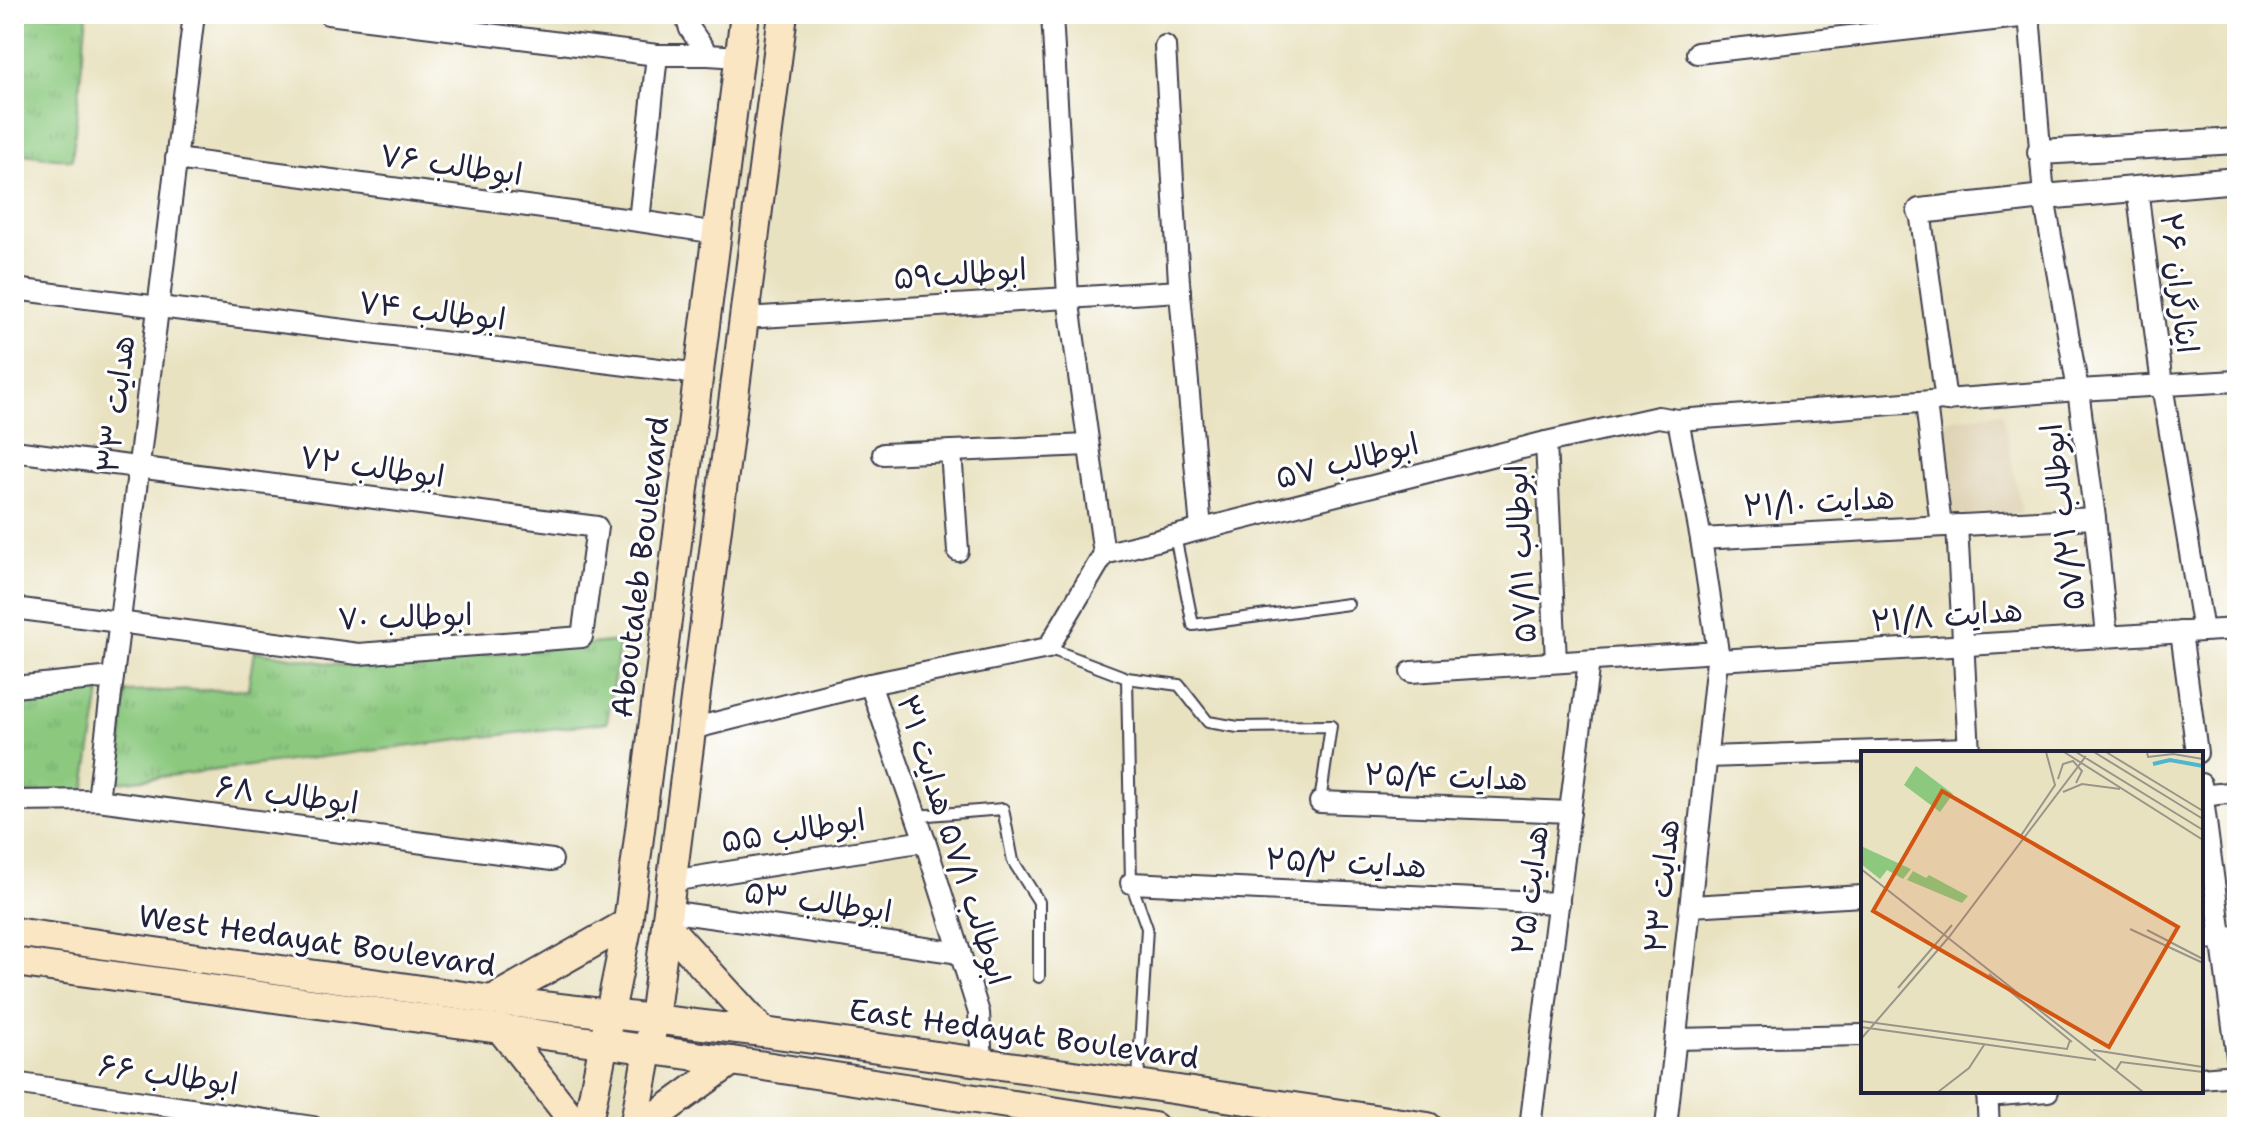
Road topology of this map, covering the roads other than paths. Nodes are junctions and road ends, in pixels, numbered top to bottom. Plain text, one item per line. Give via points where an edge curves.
1 (194, 14) edge
2 (328, 14) edge
3 (685, 14) edge
4 (745, 14) edge
5 (783, 14) edge
6 (1052, 14) edge
7 (2029, 15) edge
8 (1884, 23) edge
9 (1165, 46) dead end
10 (1697, 53) dead end
11 (657, 55) junction
12 (708, 55) junction
13 (739, 57) junction
14 (2237, 141) edge
15 (2040, 152) junction
16 (176, 159) junction
17 (2237, 180) edge
18 (2137, 189) junction
19 (2044, 197) junction
20 (1920, 211) joint
21 (639, 221) junction
22 (717, 233) junction
23 (14, 289) edge
24 (1180, 291) junction
25 (1068, 297) junction
26 (158, 308) junction
27 (744, 318) junction
28 (699, 374) junction
29 (2237, 381) edge
30 (2162, 385) junction
31 (2078, 390) junction
32 (1936, 402) junction
33 (1678, 420) junction
34 (1546, 442) junction
35 (1088, 445) junction
36 (14, 451) edge
37 (951, 451) junction
38 (883, 454) dead end
39 (139, 466) junction
40 (2095, 518) junction
41 (1949, 525) junction
42 (597, 527) joint
43 (1201, 529) junction
44 (1175, 536) junction
45 (1701, 539) junction
46 (958, 551) dead end
47 (1104, 554) junction
48 (673, 572) junction
49 (1348, 604) dead end
50 (14, 608) edge
51 (120, 621) junction
52 (704, 625) junction
53 (2237, 629) edge
54 (2203, 631) junction
55 (2181, 632) junction
56 (2107, 636) junction
57 (1963, 645) junction
58 (1048, 648) junction
59 (1718, 656) junction
60 (1589, 661) junction
61 (1556, 662) junction
62 (1411, 672) dead end
63 (113, 677) junction
64 (1127, 678) junction
65 (870, 684) junction
66 (14, 687) edge
67 (691, 729) junction
68 (1969, 751) edge
69 (2197, 751) edge
70 (1861, 753) edge
71 (1707, 757) junction
72 (2203, 792) edge
73 (2237, 792) edge
74 (98, 800) junction
75 (14, 801) edge
76 (1320, 802) joint
77 (2203, 807) edge
78 (1570, 812) junction
79 (916, 816) junction
80 (925, 841) junction
81 (552, 860) dead end
82 (671, 881) junction
83 (1131, 883) junction
84 (1861, 896) edge
85 (1559, 903) junction
86 (1691, 906) junction
87 (666, 918) junction
88 (628, 923) junction
89 (14, 932) edge
90 (2220, 938) edge
91 (960, 953) junction
92 (14, 962) edge
93 (1039, 977) dead end
94 (492, 1000) junction
95 (610, 1014) junction
96 (654, 1019) junction
97 (500, 1028) junction
98 (763, 1032) junction
99 (1861, 1035) edge
100 (1676, 1039) junction
101 (604, 1043) junction
102 (648, 1049) junction
103 (2237, 1057) edge
104 (732, 1061) junction
105 (982, 1062) junction
106 (2237, 1075) edge
107 (2203, 1078) edge
108 (14, 1083) edge
109 (1144, 1084) junction
110 (2007, 1093) edge
111 (1987, 1094) edge
112 (1148, 1126) edge
113 (313, 1127) edge
114 (578, 1127) edge
115 (587, 1127) edge
116 (634, 1127) edge
117 (641, 1127) edge
118 (1428, 1127) edge
119 (1530, 1127) edge
120 (1666, 1127) edge
121 (1989, 1127) edge

1 - 16 street, هدایت ۳۳
2 - 11 street
3 - 12 street
4 - 13 main road, Aboutaleb Boulevard
5 - 27 main road
6 - 25 street
7 - 8 street
7 - 15 street, ابوطالب ۵۷/۲۱
8 - 10 street
9 - 24 street
11 - 12 street
11 - 21 street
12 - 13 street
13 - 22 main road, Aboutaleb Boulevard
14 - 15 street
15 - 19 street, ابوطالب ۵۷/۲۱
16 - 21 street, ابوطالب ۷۶
16 - 26 street, هدایت ۳۳
17 - 18 street
18 - 19 street
18 - 30 street, ایثارگران ۲۶
19 - 20 street
19 - 31 street, ابوطالب ۵۷/۲۱
20 - 32 street
21 - 22 street, ابوطالب ۷۶
22 - 28 main road, Aboutaleb Boulevard
23 - 26 street, ابوطالب ۷۴
24 - 25 street, ابوطالب۵۹
24 - 43 street
25 - 27 street, ابوطالب۵۹
25 - 35 street
26 - 28 street, ابوطالب ۷۴
26 - 39 street, هدایت ۳۳
27 - 52 main road
28 - 48 main road, Aboutaleb Boulevard
29 - 30 street, ابوطالب ۵۷
30 - 31 street, ابوطالب ۵۷
30 - 54 street, ایثارگران ۲۶
31 - 32 street, ابوطالب ۵۷
31 - 40 street, ابوطالب ۵۷/۲۱
32 - 33 street, ابوطالب ۵۷
32 - 41 street
33 - 34 street, ابوطالب ۵۷ via 1658,417
33 - 45 street, هدایت ۲۳
34 - 43 street, ابوطالب ۵۷
34 - 61 street, ابوطالب ۵۷/۱۱
35 - 37 street
35 - 47 street
36 - 39 street, ابوطالب ۷۲
37 - 38 street
37 - 46 street
39 - 42 street, ابوطالب ۷۲
39 - 51 street, هدایت ۳۳
40 - 41 street, هدایت ۲۱/۱۰
40 - 56 street, ابوطالب ۵۷/۲۱
41 - 45 street, هدایت ۲۱/۱۰
41 - 57 street
42 - 51 street, ابوطالب ۷۰ via 582,637 358,654
43 - 44 street, ابوطالب ۵۷
44 - 47 street, ابوطالب ۵۷
44 - 49 lane via 1193,625
45 - 59 street, هدایت ۲۳
47 - 58 street
48 - 52 main road via 680,584 674,626 678,637 686,642
48 - 88 main road, Aboutaleb Boulevard
50 - 51 street
51 - 63 street, هدایت ۳۳
52 - 67 main road
53 - 54 street, هدایت ۲۱/۸
54 - 55 street, هدایت ۲۱/۸
55 - 56 street, هدایت ۲۱/۸
55 - 69 street
56 - 57 street, هدایت ۲۱/۸
57 - 59 street, هدایت ۲۱/۸
57 - 68 street
58 - 64 lane
58 - 65 street
59 - 60 street, هدایت ۲۱/۸
59 - 71 street, هدایت ۲۳
60 - 61 street, هدایت ۲۱/۸
60 - 78 street, هدایت ۲۵
61 - 62 street, هدایت ۲۱/۸
63 - 66 street
63 - 74 street, هدایت ۳۳
64 - 76 lane via 1179,685 1208,722 1238,727 1331,726
64 - 83 lane
65 - 67 street
65 - 79 street, ابوطالب ۵۷/۱ هدایت ۳۱
67 - 82 main road
70 - 71 street
71 - 86 street, هدایت ۲۳
72 - 73 street
74 - 75 street, ابوطالب ۶۸
74 - 81 street, ابوطالب ۶۸
76 - 78 street, هدایت ۲۵/۴
77 - 90 street
78 - 85 street, هدایت ۲۵
79 - 80 street, ابوطالب ۵۷/۱ هدایت ۳۱
79 - 93 lane via 1003,809 1013,861 1039,902
80 - 82 street, ابوطالب ۵۵
80 - 91 street, ابوطالب ۵۷/۱ هدایت ۳۱
82 - 87 main road
83 - 85 street, هدایت ۲۵/۲
83 - 109 lane via 1147,928
84 - 86 street
85 - 119 street, هدایت ۲۵
86 - 100 street, هدایت ۲۳
87 - 91 street, ابوطالب ۵۳
87 - 96 main road
87 - 98 main road
88 - 94 main road
88 - 95 main road, Aboutaleb Boulevard
89 - 94 main road, West Hedayat Boulevard
90 - 103 street
91 - 105 street, ابوطالب ۵۷/۱ هدایت ۳۱ via 979,1013
92 - 97 main road, West Hedayat Boulevard
94 - 95 main road, West Hedayat Boulevard
95 - 96 main road, East Hedayat Boulevard
95 - 101 main road, Aboutaleb Boulevard
96 - 98 main road, East Hedayat Boulevard
96 - 102 main road
97 - 101 main road, West Hedayat Boulevard
97 - 114 main road
98 - 105 main road, East Hedayat Boulevard
99 - 100 street
100 - 120 street, هدایت ۲۳
101 - 102 main road
101 - 115 main road, Aboutaleb Boulevard
102 - 104 main road
102 - 116 main road
104 - 112 main road
104 - 117 main road
105 - 109 main road, East Hedayat Boulevard
106 - 107 street
108 - 113 street, ابوطالب ۶۶
109 - 112 main road
109 - 118 main road, East Hedayat Boulevard
110 - 111 street
111 - 121 street

